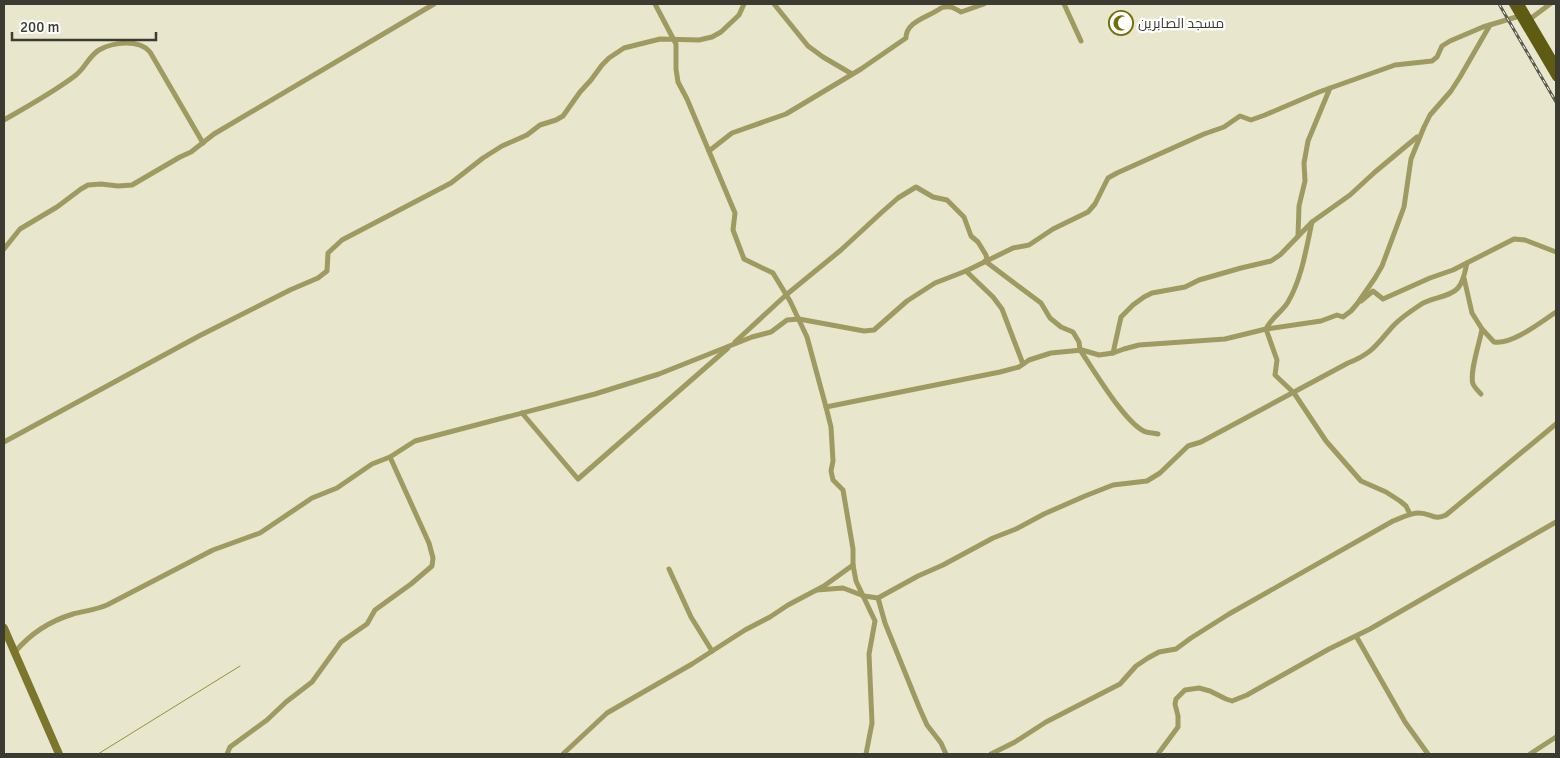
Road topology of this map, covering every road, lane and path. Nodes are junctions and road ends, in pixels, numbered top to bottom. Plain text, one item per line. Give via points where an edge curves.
1 (434, 4) edge
2 (655, 4) edge
3 (744, 4) edge
4 (774, 4) edge
5 (984, 4) edge
6 (1064, 4) edge
7 (1513, 4) edge
8 (1520, 4) edge
9 (1550, 4) edge
10 (1526, 16) junction
11 (1490, 25) junction
12 (673, 39) junction
13 (1081, 42) dead end
14 (1556, 65) edge
15 (852, 74) junction
16 (1556, 77) edge
17 (1330, 88) junction
18 (4, 120) edge
19 (1420, 136) junction
20 (203, 142) junction
21 (709, 151) junction
22 (1312, 222) junction
23 (1298, 236) junction
24 (4, 248) edge
25 (1556, 252) edge
26 (986, 261) junction
27 (1468, 263) junction
28 (966, 271) junction
29 (1464, 278) junction
30 (786, 295) junction
31 (1357, 304) junction
32 (1556, 312) edge
33 (799, 318) junction
34 (1266, 329) junction
35 (1482, 330) junction
36 (731, 345) junction
37 (1080, 350) junction
38 (1113, 353) junction
39 (1022, 364) junction
40 (1294, 393) junction
41 (1481, 394) dead end
42 (826, 407) junction
43 (522, 413) junction
44 (1556, 424) edge
45 (1158, 434) dead end
46 (4, 442) edge
47 (390, 457) junction
48 (1410, 514) junction
49 (1556, 522) edge
50 (853, 565) junction
51 (669, 569) dead end
52 (817, 590) junction
53 (864, 596) junction
54 (878, 598) junction
55 (4, 628) edge
56 (1356, 636) junction
57 (712, 651) junction
58 (15, 652) junction
59 (1556, 737) edge
60 (59, 754) edge
61 (227, 754) edge
62 (563, 754) edge
63 (866, 754) edge
64 (946, 754) edge
65 (991, 754) edge
66 (1158, 754) edge
67 (1428, 754) edge
68 (1530, 754) edge

1 - 20 street
2 - 12 street
3 - 12 street via 739,15 712,37
4 - 15 street via 808,46
5 - 15 street via 961,12 952,7 941,8 910,26 906,38
6 - 13 street
7 - 10 main road
8 - 10 main road
9 - 10 street
10 - 11 street
10 - 14 main road
10 - 16 main road
11 - 17 street via 1450,41 1442,46 1432,61 1401,64
11 - 19 street via 1460,77 1430,115
12 - 21 street via 677,50 678,82
12 - 46 street via 643,42 624,48 609,58 563,116 502,146 442,188 342,240 328,253 327,271 318,278 199,336
15 - 21 street via 779,118 732,133
17 - 23 street via 1308,142
17 - 26 street via 1251,120 1240,116 1224,127 1117,173 1108,178 1088,212 1029,245 1013,248
18 - 20 street via 77,74 101,49 132,43 150,52
19 - 22 street via 1350,196
19 - 31 street via 1411,159 1407,197 1401,217 1382,266
20 - 24 street via 132,185 101,184 81,188 20,229
21 - 30 street via 735,213 733,230 744,259 773,273
22 - 23 street
22 - 34 street via 1296,285 1287,303
23 - 38 street via 1271,261 1144,297 1121,317
25 - 27 street via 1514,239
26 - 28 street
26 - 30 street via 986,255 971,236 964,218 947,200 933,197 916,187
26 - 37 street via 1041,303 1050,318 1073,332
27 - 29 street
27 - 31 street via 1382,299 1373,291
28 - 33 street via 923,289 870,331
28 - 39 street via 1002,308
29 - 35 street via 1472,313
29 - 40 street via 1456,290 1424,302 1399,320 1370,352
30 - 33 street
30 - 36 street
31 - 34 street via 1343,317 1337,315 1321,321
32 - 35 street via 1504,342 1494,342
33 - 36 street via 787,320 771,332
33 - 42 street
34 - 38 street via 1225,338 1140,345
34 - 40 street via 1277,360 1275,376
35 - 41 street via 1473,380
36 - 43 street via 658,374
36 - 43 street via 578,478
37 - 38 street via 1099,355
37 - 39 street via 1051,353
37 - 45 street via 1132,423 1145,432
39 - 42 street via 1014,369
40 - 48 street via 1326,441 1361,481 1400,501
40 - 54 street via 1188,446 1147,481 1113,485 1085,496 992,538
42 - 50 street via 831,427 831,470 833,480 842,490
43 - 47 street via 414,442
44 - 48 street via 1452,511 1438,518 1421,513
47 - 58 street via 372,464 337,488 312,498 260,533 213,550 107,605 57,620 31,635
47 - 61 street via 429,543 432,566 375,610 367,624 340,642 312,682 230,747
48 - 65 street via 1279,585 1176,649 1148,658 1120,684
49 - 56 street
50 - 52 street
50 - 53 street via 856,581
51 - 57 street via 691,617
52 - 53 street via 843,588
52 - 57 street
53 - 54 street
53 - 63 street via 875,621 869,654 872,722
54 - 64 street via 919,708
55 - 58 street
56 - 66 street via 1238,699 1226,700 1199,688 1185,690 1175,704 1178,727
56 - 67 street
57 - 62 street via 607,713
58 - 60 street
59 - 68 street

